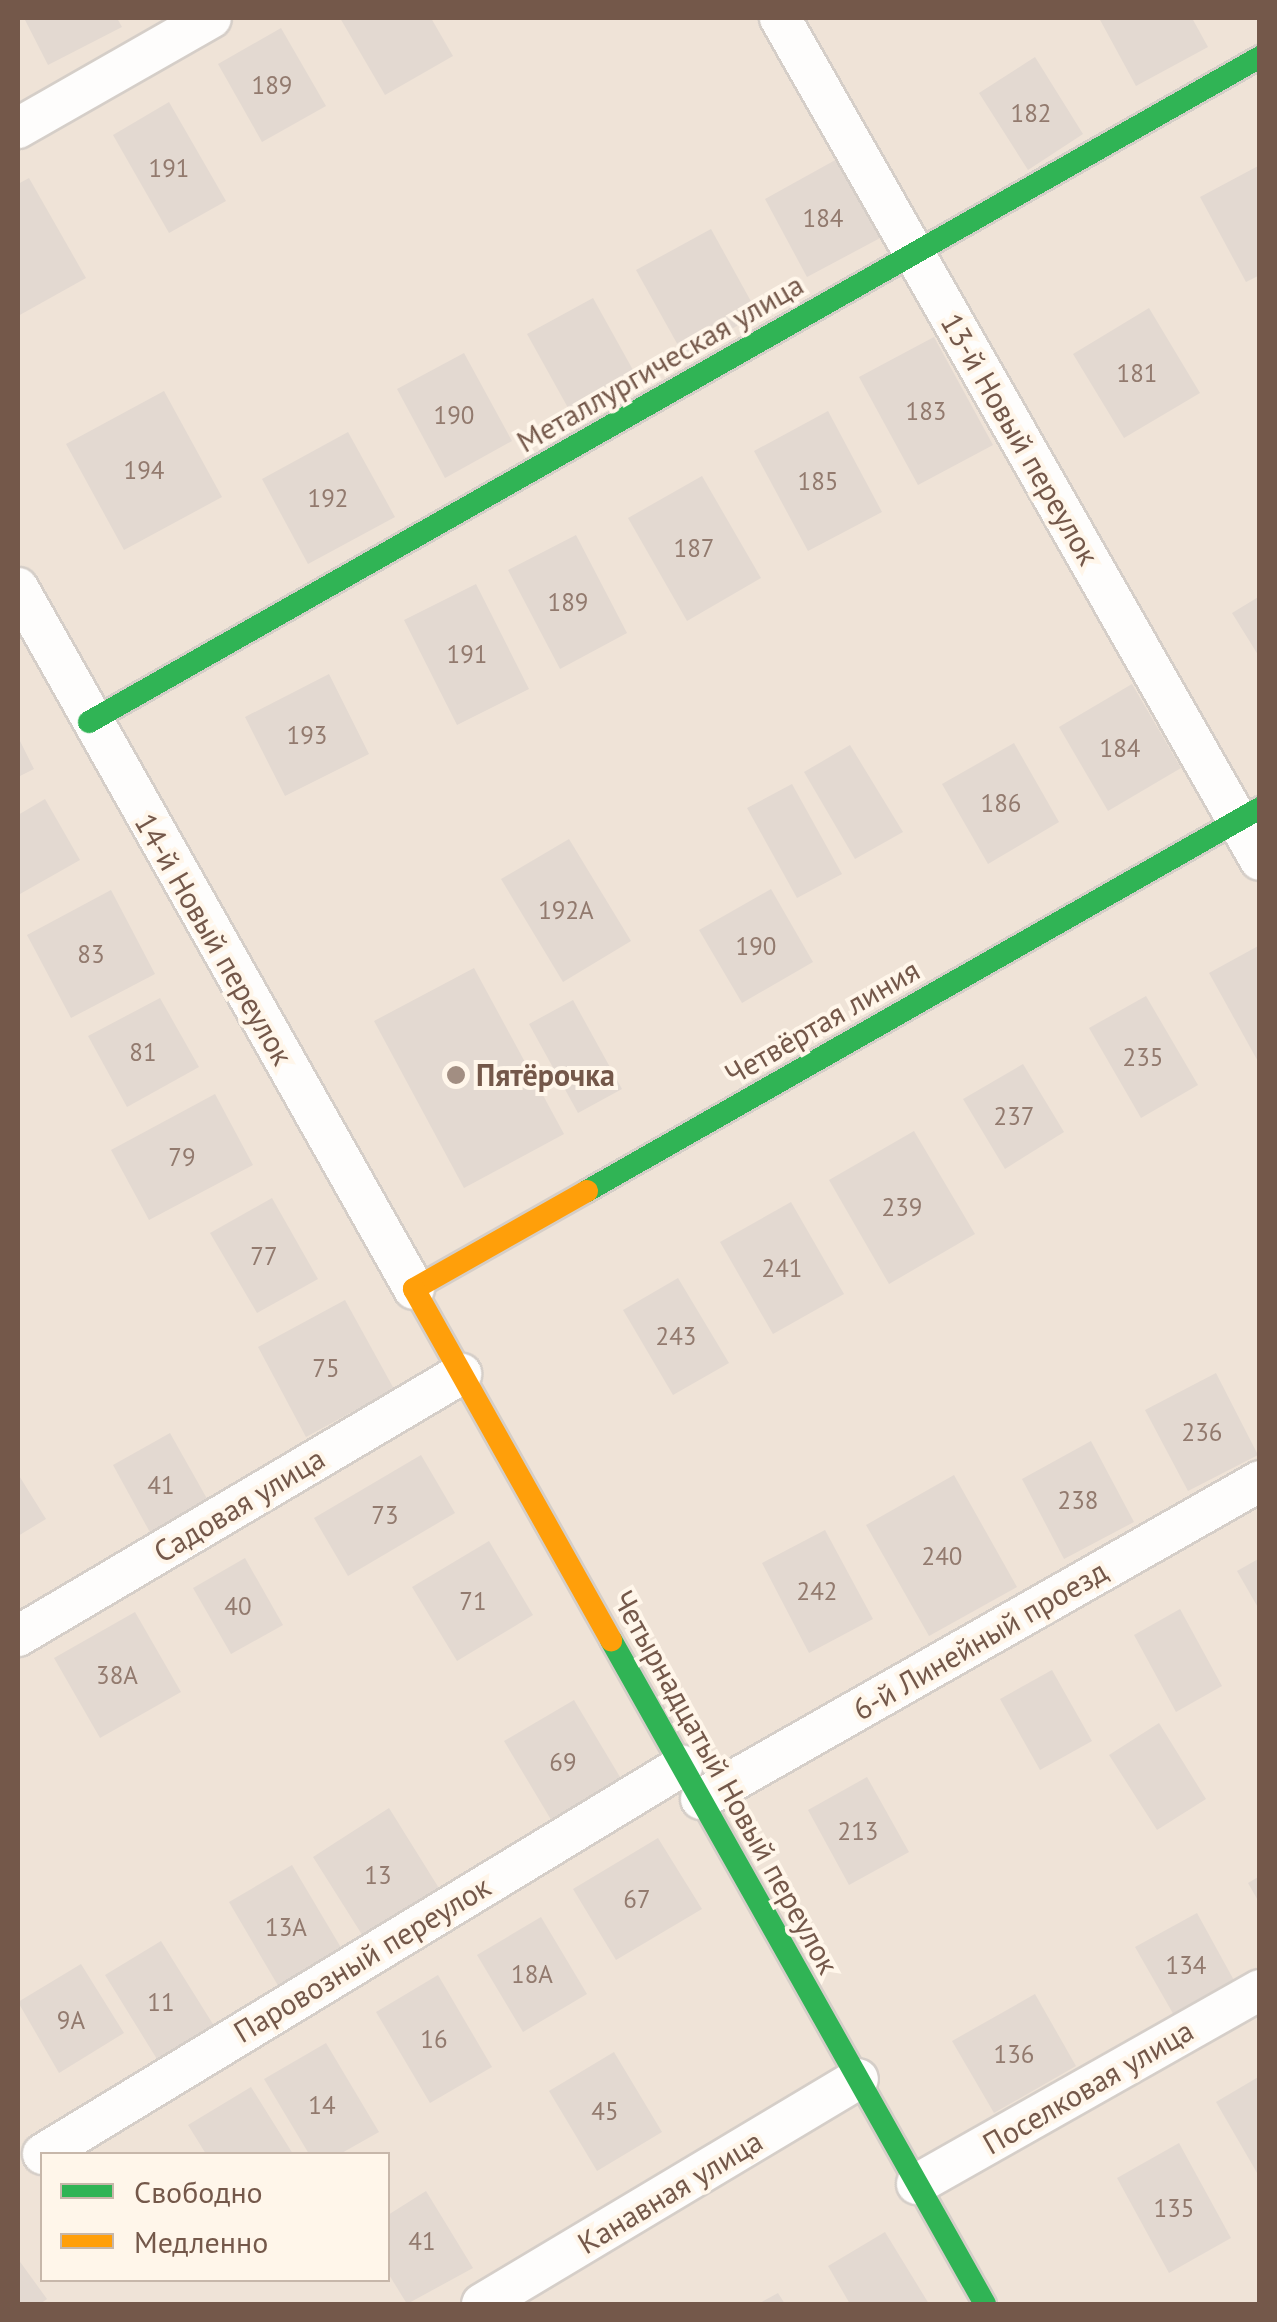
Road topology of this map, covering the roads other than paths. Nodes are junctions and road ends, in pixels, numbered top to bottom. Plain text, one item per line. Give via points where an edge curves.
1 (210, 18) edge
2 (780, 18) edge
3 (1260, 57) edge
4 (18, 128) edge
5 (914, 253) junction
6 (18, 588) edge
7 (90, 722) junction
8 (1248, 814) edge
9 (1260, 860) edge
10 (414, 1288) junction
11 (461, 1374) junction
12 (1260, 1481) edge
13 (18, 1636) edge
14 (692, 1783) junction
15 (1260, 1990) edge
16 (858, 2078) junction
17 (48, 2152) edge
18 (40, 2157) edge
19 (18, 2170) edge
20 (917, 2184) junction
21 (482, 2304) edge
22 (985, 2304) edge

1 - 4 street
2 - 5 street, 13-й Новый переулок
3 - 5 street, Металлургическая улица
5 - 7 street, Металлургическая улица
5 - 8 street, 13-й Новый переулок
6 - 7 street, 14-й Новый переулок
7 - 10 street, 14-й Новый переулок
8 - 9 street, 13-й Новый переулок
8 - 10 street, Четвёртая линия
10 - 11 street, Четырнадцатый Новый переулок
11 - 13 street, Садовая улица
11 - 14 street, Четырнадцатый Новый переулок
12 - 14 street, 6-й Линейный проезд
14 - 16 street, Четырнадцатый Новый переулок
14 - 17 street, Паровозный переулок
15 - 20 street, Поселковая улица
16 - 20 street, Четырнадцатый Новый переулок
16 - 21 street, Канавная улица
18 - 19 street, Паровозный переулок
20 - 22 street, Четырнадцатый Новый переулок

